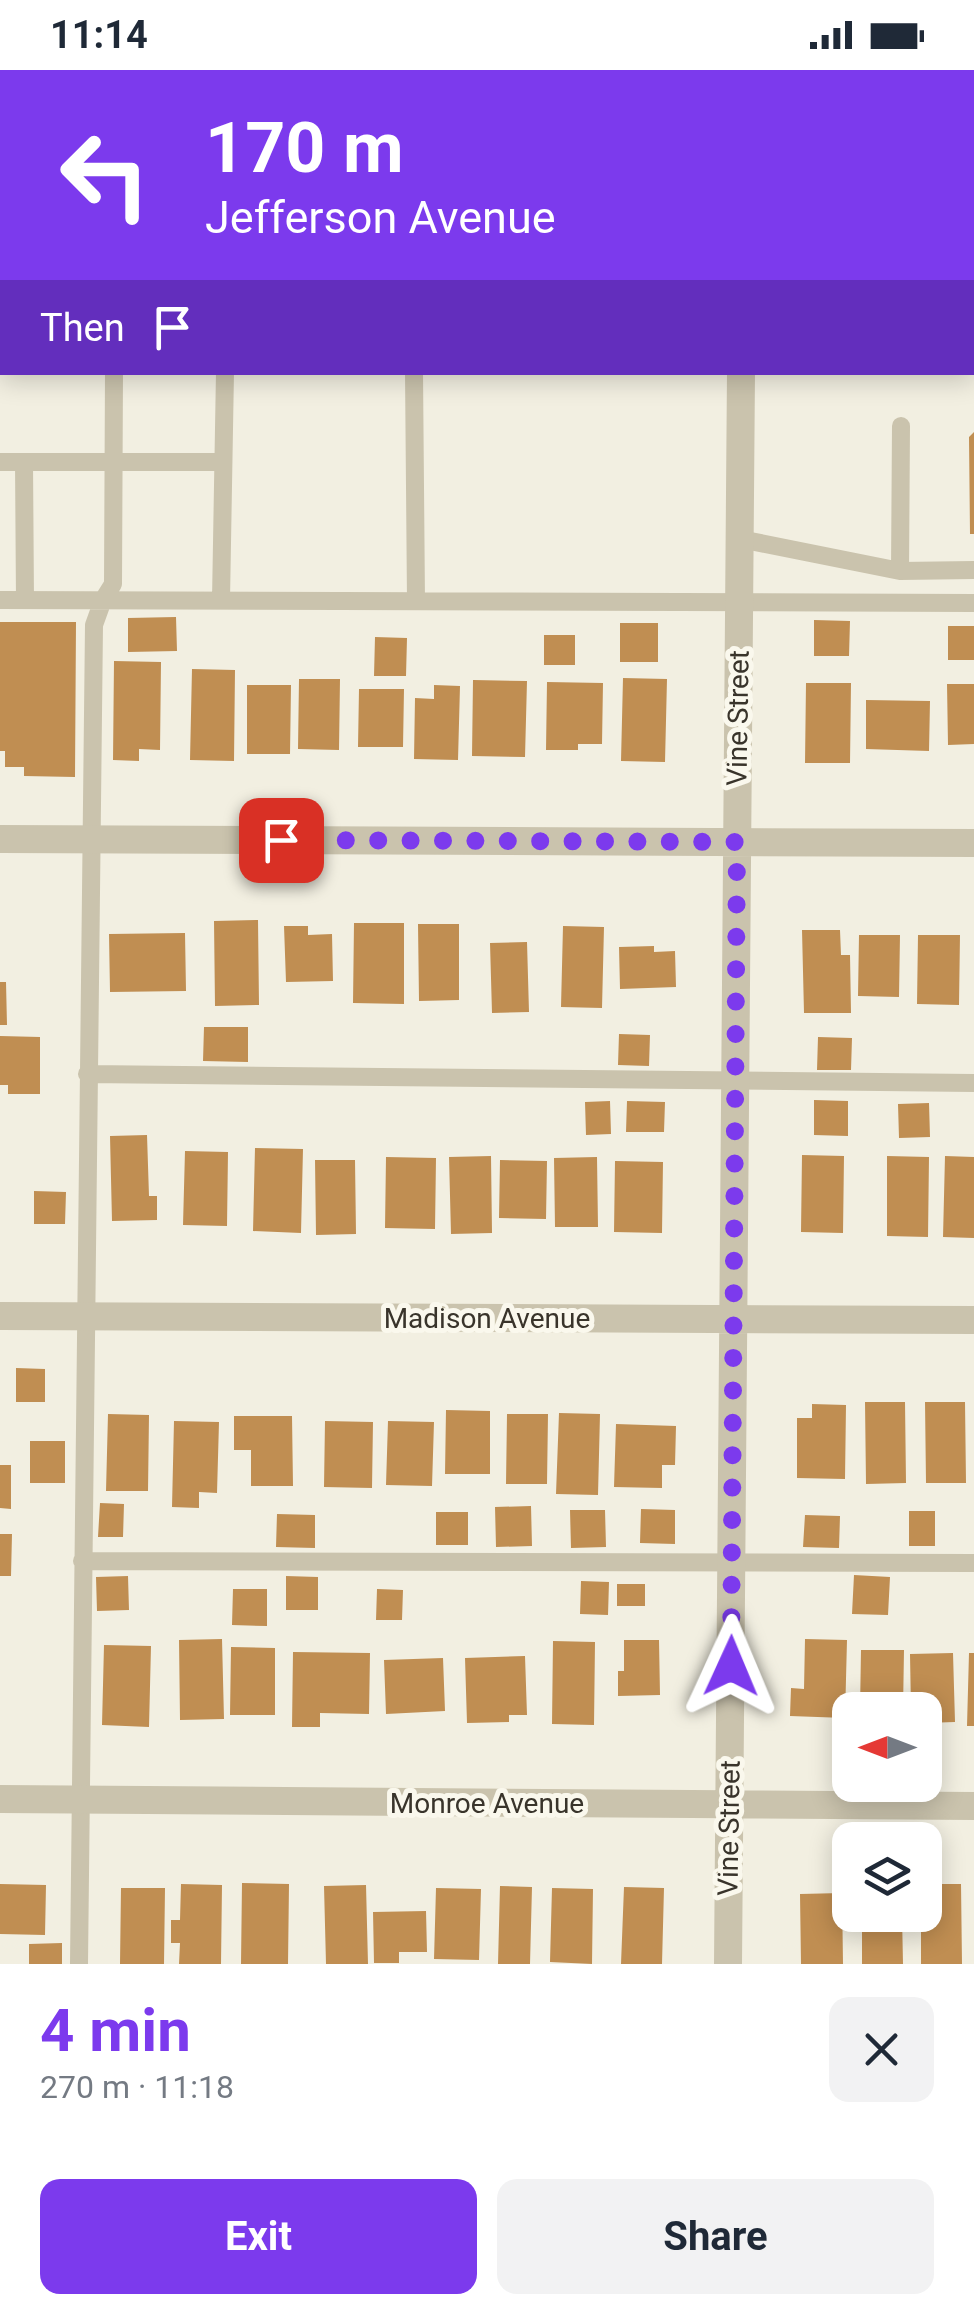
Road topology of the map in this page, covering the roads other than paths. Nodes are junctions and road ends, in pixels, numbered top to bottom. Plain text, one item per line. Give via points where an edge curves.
1 (114, 375) edge
2 (225, 375) edge
3 (414, 375) edge
4 (741, 375) edge
5 (901, 426) dead end
6 (0, 462) edge
7 (24, 462) junction
8 (223, 462) junction
9 (114, 464) junction
10 (740, 539) junction
11 (974, 570) edge
12 (900, 571) junction
13 (0, 600) edge
14 (25, 600) junction
15 (103, 600) junction
16 (221, 600) junction
17 (416, 601) junction
18 (740, 602) junction
19 (974, 603) edge
20 (0, 839) edge
21 (90, 840) junction
22 (737, 842) junction
23 (974, 843) edge
24 (87, 1074) junction
25 (735, 1083) junction
26 (974, 1083) edge
27 (0, 1316) edge
28 (84, 1316) junction
29 (733, 1318) junction
30 (974, 1320) edge
31 (82, 1561) junction
32 (732, 1562) junction
33 (974, 1563) edge
34 (0, 1799) edge
35 (80, 1800) junction
36 (729, 1805) junction
37 (974, 1806) edge
38 (79, 1964) edge
39 (728, 1964) edge

1 - 9 lane
2 - 8 lane
3 - 17 lane
4 - 10 street, Vine Street
5 - 12 lane
6 - 7 lane
7 - 9 lane
7 - 14 lane
8 - 9 lane
8 - 16 lane
9 - 15 lane via 114,584
10 - 12 lane
10 - 18 street, Vine Street
11 - 12 lane
13 - 14 lane
14 - 15 lane
15 - 16 lane
15 - 21 lane via 94,625
16 - 17 lane
17 - 18 lane
18 - 19 lane
18 - 22 street, Vine Street
20 - 21 street
21 - 22 street
21 - 24 lane
22 - 23 street
22 - 25 street, Vine Street
24 - 25 lane
24 - 28 lane
25 - 26 lane
25 - 29 street, Vine Street
27 - 28 street, Madison Avenue
28 - 29 street, Madison Avenue
28 - 31 lane
29 - 30 street, Madison Avenue
29 - 32 street, Vine Street
31 - 32 lane
31 - 35 lane
32 - 33 lane
32 - 36 street, Vine Street
34 - 35 street, Monroe Avenue
35 - 36 street, Monroe Avenue
35 - 38 lane
36 - 37 street, Monroe Avenue
36 - 39 street, Vine Street

